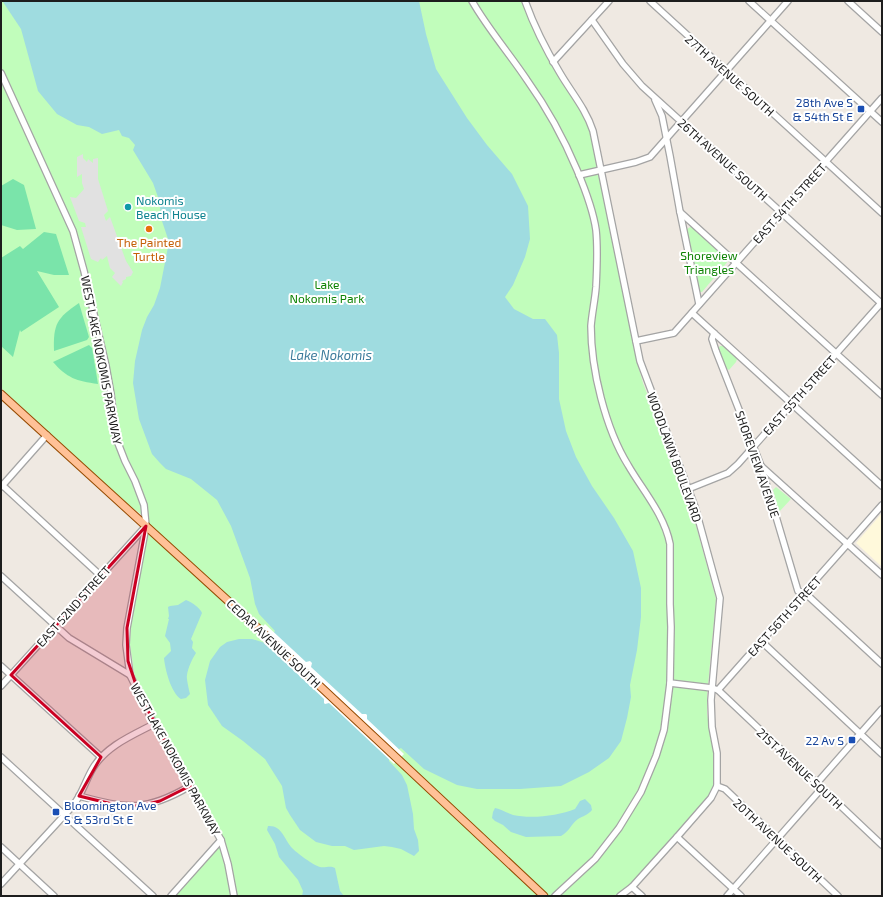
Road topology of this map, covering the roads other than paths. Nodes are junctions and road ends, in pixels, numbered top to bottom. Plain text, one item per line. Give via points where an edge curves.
1 (472, 1) edge
2 (525, 1) edge
3 (609, 1) edge
4 (650, 1) edge
5 (749, 1) edge
6 (788, 1) edge
7 (848, 1) edge
8 (592, 20) junction
9 (771, 21) junction
10 (882, 32) edge
11 (553, 62) junction
12 (726, 71) junction
13 (1, 73) edge
14 (650, 93) junction
15 (882, 98) edge
16 (870, 111) junction
17 (681, 120) junction
18 (882, 122) edge
19 (666, 138) junction
20 (826, 162) junction
21 (602, 169) junction
22 (579, 175) junction
23 (680, 212) junction
24 (781, 212) junction
25 (882, 213) edge
26 (736, 262) junction
27 (882, 303) edge
28 (699, 304) junction
29 (692, 312) junction
30 (714, 333) junction
31 (636, 341) junction
32 (836, 353) junction
33 (1, 394) edge
34 (882, 395) edge
35 (792, 403) junction
36 (47, 436) junction
37 (753, 447) junction
38 (761, 466) junction
39 (1, 485) edge
40 (882, 486) edge
41 (688, 489) junction
42 (882, 505) edge
43 (146, 526) junction
44 (847, 544) junction
45 (882, 575) edge
46 (1, 576) edge
47 (101, 576) junction
48 (805, 593) junction
49 (55, 626) junction
50 (762, 641) junction
51 (882, 664) edge
52 (1, 666) edge
53 (11, 675) junction
54 (130, 675) junction
55 (670, 683) junction
56 (1, 686) edge
57 (715, 689) junction
58 (882, 709) edge
59 (154, 724) junction
60 (860, 734) junction
61 (882, 754) edge
62 (1, 757) edge
63 (101, 757) junction
64 (817, 783) junction
65 (190, 786) junction
66 (717, 786) junction
67 (822, 788) junction
68 (79, 796) junction
69 (64, 814) junction
70 (677, 837) junction
71 (778, 839) junction
72 (221, 840) junction
73 (882, 845) edge
74 (1, 847) edge
75 (20, 864) junction
76 (1, 884) edge
77 (632, 887) junction
78 (734, 889) junction
79 (54, 896) edge
80 (153, 896) edge
81 (171, 896) edge
82 (234, 896) edge
83 (544, 896) edge
84 (555, 896) edge
85 (620, 896) edge
86 (642, 896) edge
87 (727, 896) edge
88 (741, 896) edge
89 (838, 896) edge

1 - 22 street via 537,94
2 - 11 street, WOODLAWN BOULEVARD
3 - 8 street
4 - 12 street, 27TH AVENUE SOUTH
5 - 9 street
6 - 9 street
7 - 10 street
8 - 11 street
8 - 14 street, 26TH AVENUE SOUTH via 627,70
9 - 12 street
9 - 16 street
11 - 21 street, WOODLAWN BOULEVARD via 589,119
12 - 17 street
12 - 20 street, 27TH AVENUE SOUTH
13 - 43 street, WEST LAKE NOKOMIS PARKWAY via 73,232 106,366 116,438 141,497
14 - 17 street, 26TH AVENUE SOUTH
14 - 19 street via 659,108
15 - 16 street, EAST 54TH STREET
16 - 18 street
16 - 20 street, EAST 54TH STREET
17 - 19 street
17 - 24 street, 26TH AVENUE SOUTH
19 - 21 street via 647,159
19 - 23 street
20 - 24 street, EAST 54TH STREET
20 - 25 street, 27TH AVENUE SOUTH
21 - 22 street
21 - 31 street, WOODLAWN BOULEVARD
22 - 55 street via 596,229 596,287 591,327 594,370 614,439 626,463 660,516 670,544
23 - 26 street
23 - 28 street
24 - 26 street, EAST 54TH STREET
24 - 27 street, 26TH AVENUE SOUTH
26 - 28 street, EAST 54TH STREET
26 - 32 street
27 - 32 street, EAST 55TH STREET
28 - 29 street, EAST 54TH STREET
29 - 30 street
29 - 31 street, EAST 54TH STREET via 674,333
30 - 35 street
30 - 37 street, SHOREVIEW AVENUE via 712,339 716,352
31 - 41 street, WOODLAWN BOULEVARD via 646,380
32 - 34 street
32 - 35 street, EAST 55TH STREET
33 - 36 main road, CEDAR AVENUE SOUTH
35 - 37 street, EAST 55TH STREET
35 - 40 street
36 - 39 street
36 - 43 main road, CEDAR AVENUE SOUTH
37 - 38 street, SHOREVIEW AVENUE
37 - 41 street, EAST 55TH STREET via 728,473
38 - 44 street
38 - 48 street, SHOREVIEW AVENUE via 798,591
39 - 47 street
41 - 57 street, WOODLAWN BOULEVARD via 720,598
42 - 44 street, EAST 56TH STREET
43 - 47 street, EAST 52ND STREET
43 - 54 street, WEST LAKE NOKOMIS PARKWAY via 127,628 126,645
43 - 83 main road, CEDAR AVENUE SOUTH
44 - 45 street
44 - 48 street, EAST 56TH STREET
46 - 49 street
47 - 49 street, EAST 52ND STREET
48 - 50 street, EAST 56TH STREET
48 - 51 street
49 - 53 street, EAST 52ND STREET
49 - 54 street via 69,638
50 - 57 street, EAST 56TH STREET
50 - 60 street
52 - 53 street
53 - 56 street, EAST 52ND STREET
53 - 63 street
54 - 59 street, WEST LAKE NOKOMIS PARKWAY
55 - 57 street
55 - 84 street via 664,730 641,792 627,816 595,859
57 - 64 street, 21ST AVENUE SOUTH
57 - 66 street, WOODLAWN BOULEVARD via 710,700 717,753
58 - 60 street
59 - 63 street
59 - 65 street, WEST LAKE NOKOMIS PARKWAY
60 - 61 street
60 - 64 street
62 - 69 street
63 - 68 street
64 - 67 street, 21ST AVENUE SOUTH
65 - 68 street via 160,801 140,806 120,806
65 - 72 street, WEST LAKE NOKOMIS PARKWAY
66 - 70 street via 711,798
66 - 71 street, 20TH AVENUE SOUTH via 725,789
67 - 71 street
67 - 73 street, 21ST AVENUE SOUTH
68 - 69 street
69 - 75 street
69 - 80 street
70 - 77 street
70 - 78 street
71 - 78 street
71 - 89 street, 20TH AVENUE SOUTH
72 - 81 street
72 - 82 street, WEST LAKE NOKOMIS PARKWAY
74 - 75 street
75 - 76 street
75 - 79 street
77 - 85 street
77 - 86 street
78 - 87 street
78 - 88 street

